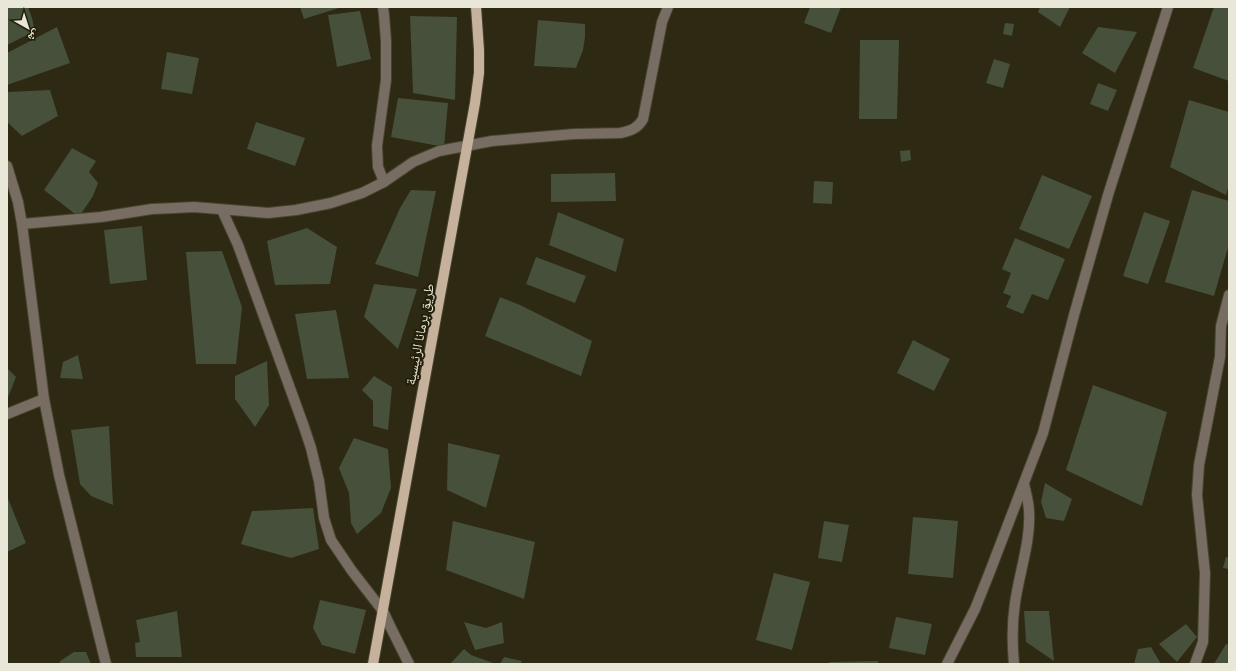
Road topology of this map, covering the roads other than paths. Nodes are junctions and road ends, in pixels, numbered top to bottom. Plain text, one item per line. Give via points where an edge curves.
1 (383, 7) edge
2 (476, 7) edge
3 (668, 7) edge
4 (1168, 7) edge
5 (467, 146) junction
6 (7, 166) edge
7 (384, 182) junction
8 (222, 210) junction
9 (22, 224) junction
10 (1229, 295) edge
11 (44, 399) junction
12 (7, 414) edge
13 (1024, 484) junction
14 (383, 611) junction
15 (106, 664) edge
16 (373, 664) edge
17 (410, 664) edge
18 (947, 664) edge
19 (1014, 664) edge
20 (1195, 664) edge

1 - 7 street via 386,80 376,146 378,167
2 - 5 main road, طريق برمانا الرئيسية via 478,73
3 - 5 street via 662,22 645,113 635,129 620,133 492,141
4 - 13 street via 1106,203 1043,433
5 - 7 street via 440,151 413,162
5 - 14 main road, طريق برمانا الرئيسية
6 - 9 street
7 - 8 street via 362,194 296,210 268,213
8 - 9 street via 194,207 152,209
8 - 14 street via 238,245 303,424 316,468 324,518 331,540
9 - 11 street
10 - 20 street via 1221,326 1220,357 1199,465 1197,496 1205,573 1203,642
11 - 12 street
11 - 15 street via 59,476
13 - 18 street via 978,602
13 - 19 street via 1029,520 1013,620
14 - 16 main road, طريق برمانا الرئيسية
14 - 17 street

